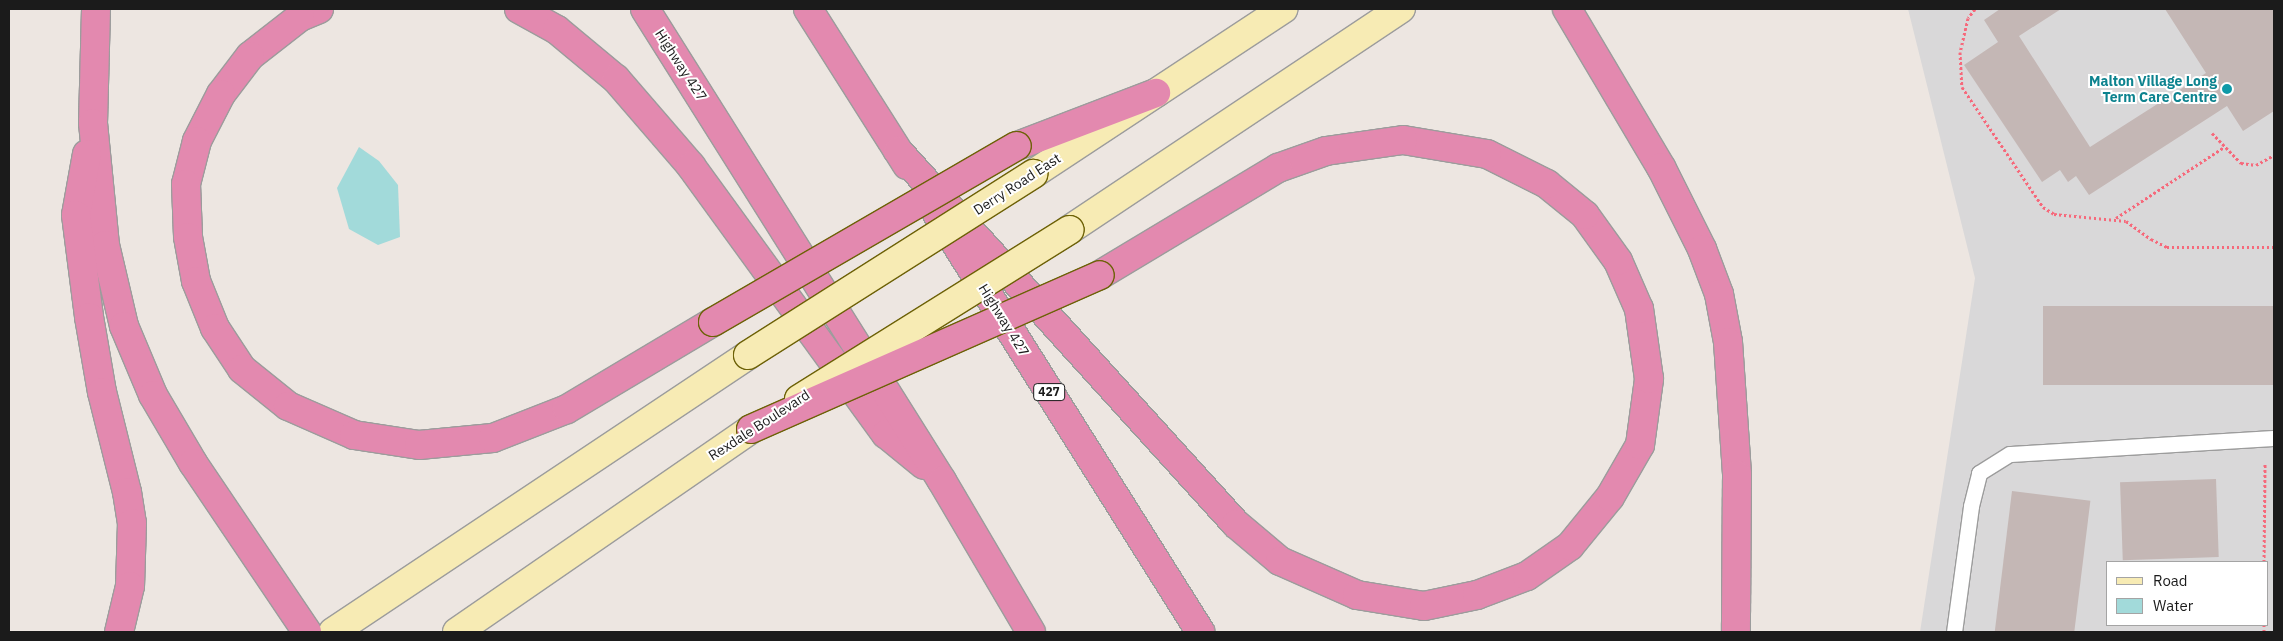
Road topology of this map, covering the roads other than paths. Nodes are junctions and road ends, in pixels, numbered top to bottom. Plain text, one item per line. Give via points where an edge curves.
1 (96, 9) edge
2 (319, 9) edge
3 (519, 9) edge
4 (645, 9) edge
5 (808, 9) edge
6 (1283, 9) edge
7 (1401, 9) edge
8 (1567, 9) edge
9 (1156, 93) junction
10 (93, 123) junction
11 (898, 151) junction
12 (751, 428) junction
13 (2270, 438) edge
14 (942, 481) junction
15 (119, 632) edge
16 (307, 632) edge
17 (333, 632) edge
18 (456, 632) edge
19 (1031, 632) edge
20 (1200, 632) edge
21 (1736, 632) edge
22 (1954, 632) edge

1 - 10 highway
2 - 9 highway, bridge via 300,17 250,56 221,94 197,141 186,184 188,237 196,281 215,328 242,369 288,406 354,435 419,445 493,438 567,409 1017,146
3 - 14 highway via 557,30 616,79 691,166 886,434
4 - 14 highway, Highway 427
5 - 11 highway, Highway 427 / 427
6 - 9 main road, Derry Road East
7 - 12 main road, Rexdale Boulevard, bridge via 1069,230
8 - 21 highway via 1661,167 1702,249 1719,294 1728,342 1737,475
9 - 17 main road, Derry Road East, bridge via 748,356
10 - 15 highway via 76,214 88,317 132,523 130,586
10 - 16 highway via 105,246 124,326 153,395 193,462
11 - 12 highway, bridge via 1236,524 1280,561 1357,595 1424,606 1477,596 1527,576 1570,546 1610,496 1640,445 1649,379 1639,309 1618,262 1584,215 1548,184 1488,154 1402,140 1326,151 1278,168 1100,275
11 - 20 highway, Highway 427 / 427
12 - 18 main road, Rexdale Boulevard
13 - 22 lane via 2010,454 1979,472 1971,506
14 - 19 highway, Highway 427

